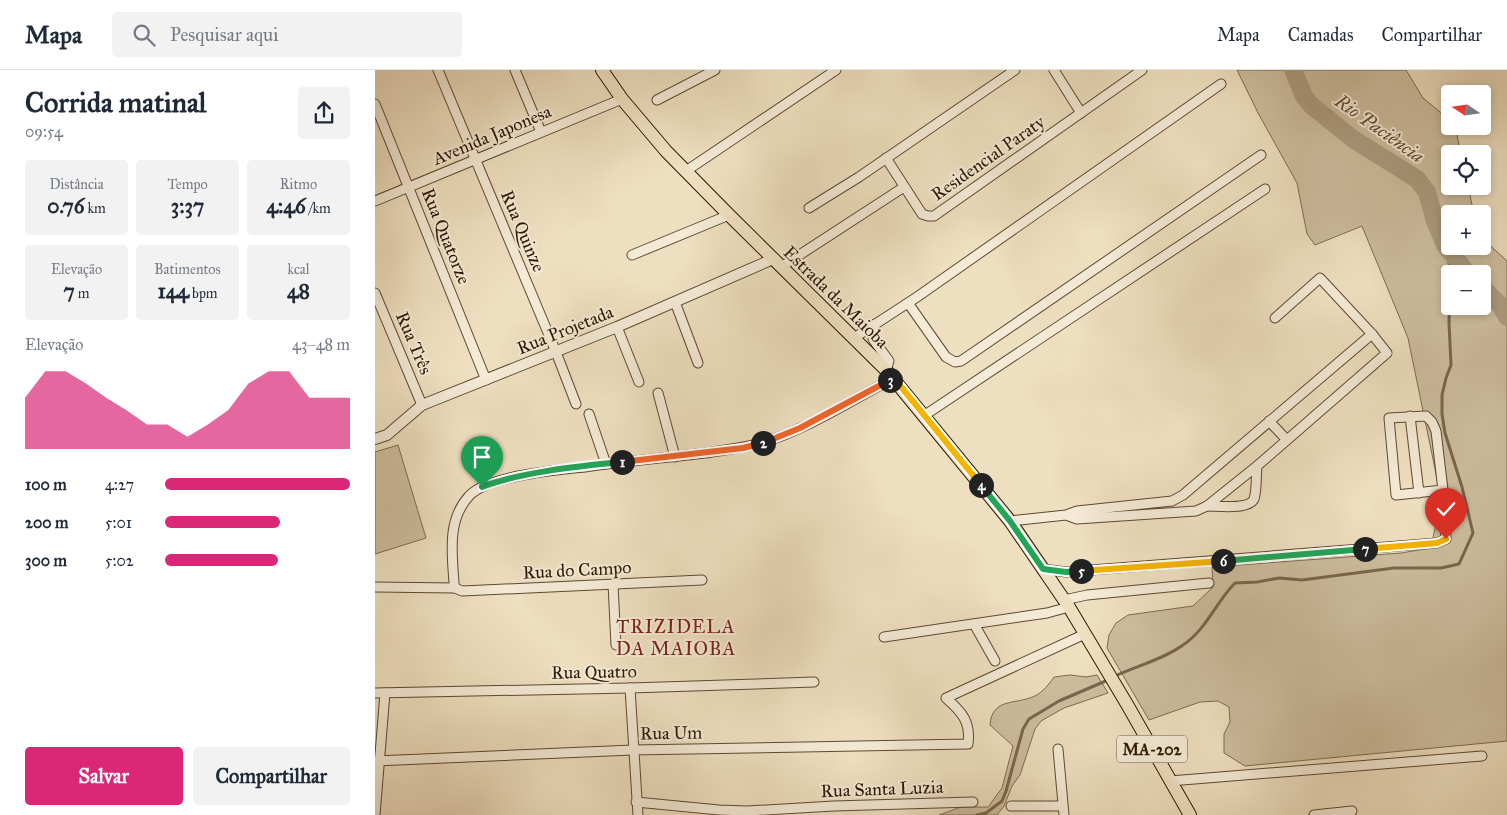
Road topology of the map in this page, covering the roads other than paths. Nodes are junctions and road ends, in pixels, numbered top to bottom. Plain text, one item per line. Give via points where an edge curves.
1 (437, 70) edge
2 (515, 70) edge
3 (602, 70) edge
4 (715, 70) edge
5 (836, 70) edge
6 (1015, 70) edge
7 (1054, 70) edge
8 (1142, 70) edge
9 (1221, 84) dead end
10 (622, 99) junction
11 (657, 100) dead end
12 (375, 104) edge
13 (1081, 113) junction
14 (541, 132) junction
15 (1261, 156) dead end
16 (887, 158) junction
17 (476, 160) junction
18 (685, 171) junction
19 (408, 187) junction
20 (904, 187) junction
21 (1265, 189) dead end
22 (375, 201) edge
23 (809, 208) dead end
24 (729, 216) junction
25 (632, 255) dead end
26 (777, 263) junction
27 (375, 293) edge
28 (675, 302) junction
29 (908, 303) junction
30 (1275, 318) dead end
31 (875, 324) junction
32 (617, 327) junction
33 (1372, 334) junction
34 (854, 338) junction
35 (556, 352) junction
36 (698, 363) dead end
37 (890, 374) junction
38 (486, 380) junction
39 (639, 382) dead end
40 (658, 393) dead end
41 (576, 404) dead end
42 (422, 405) junction
43 (589, 414) dead end
44 (925, 415) junction
45 (1411, 416) junction
46 (1269, 422) junction
47 (375, 439) edge
48 (1286, 439) junction
49 (675, 457) junction
50 (605, 464) junction
51 (1257, 466) junction
52 (1443, 490) junction
53 (1419, 493) junction
54 (1172, 501) junction
55 (1207, 506) junction
56 (1173, 512) junction
57 (1066, 515) junction
58 (1010, 521) junction
59 (1043, 569) junction
60 (701, 580) dead end
61 (1209, 583) dead end
62 (613, 584) junction
63 (375, 587) edge
64 (455, 588) junction
65 (1067, 604) junction
66 (973, 624) junction
67 (1085, 634) junction
68 (884, 637) dead end
69 (616, 645) dead end
70 (995, 661) dead end
71 (813, 682) dead end
72 (631, 688) junction
73 (375, 693) edge
74 (385, 693) junction
75 (1058, 749) dead end
76 (633, 750) junction
77 (1482, 756) dead end
78 (377, 760) edge
79 (1170, 781) junction
80 (636, 802) junction
81 (973, 802) dead end
82 (1011, 806) dead end
83 (1063, 811) edge
84 (1352, 811) dead end
85 (375, 815) edge
86 (638, 815) edge
87 (1189, 815) edge
88 (1314, 815) edge

1 - 17 street, Rua Quinze
2 - 14 street
3 - 10 main road, Estrada da Maioba / MA-202
4 - 11 street
5 - 18 street
6 - 16 street
7 - 13 street
8 - 13 street, Residencial Paraty
9 - 29 street
10 - 14 street, Avenida Japonesa
10 - 18 main road, Estrada da Maioba / MA-202
12 - 19 street, Rua Quatorze
13 - 20 street, Residencial Paraty via 934,216 922,214
14 - 17 street, Avenida Japonesa
15 - 29 street via 961,360 955,362 946,357
16 - 20 street, Residencial Paraty
16 - 23 street
17 - 19 street, Avenida Japonesa
17 - 35 street, Rua Quinze
18 - 24 main road, Estrada da Maioba / MA-202
19 - 22 street, Avenida Japonesa
19 - 38 street, Rua Quatorze
20 - 26 street
21 - 44 street
24 - 25 street
24 - 26 main road, Estrada da Maioba / MA-202
26 - 28 street, Rua Projetada
26 - 34 main road, Estrada da Maioba / MA-202
27 - 42 street, Rua Três
28 - 32 street, Rua Projetada
28 - 36 street
29 - 31 street
30 - 33 street via 1320,278
31 - 34 street
31 - 37 street via 873,339 889,361
32 - 35 street, Rua Projetada
32 - 39 street
33 - 46 street
33 - 48 street via 1387,353
34 - 37 main road, Estrada da Maioba / MA-202
35 - 38 street, Rua Projetada
35 - 41 street, Rua Quinze
37 - 44 main road, Estrada da Maioba / MA-202
37 - 49 street via 800,428 763,443
38 - 42 street, Rua Projetada
40 - 49 street
42 - 47 street, Rua Projetada via 387,435
43 - 50 street
44 - 58 main road, Estrada da Maioba / MA-202
45 - 52 street via 1426,416 1436,431
45 - 53 street
45 - 53 street via 1389,418 1396,495
46 - 48 street
46 - 54 street
48 - 51 street
49 - 50 street
50 - 64 street via 496,481 470,495 456,518 452,537
51 - 55 street
51 - 55 street via 1253,501 1242,506
52 - 53 street
52 - 59 street via 1446,539 1437,543 1076,572
54 - 56 street
54 - 57 street via 1077,511
55 - 56 street via 1196,511
56 - 57 street via 1077,518
57 - 58 street
58 - 59 main road, Estrada da Maioba / MA-202
59 - 65 main road, Estrada da Maioba / MA-202
60 - 62 street, Rua do Campo
61 - 65 street via 1087,595
62 - 64 street, Rua do Campo via 462,591
62 - 69 street
63 - 64 street, Rua do Campo
65 - 66 street via 1047,612
65 - 67 main road, Estrada da Maioba / MA-202
66 - 68 street
66 - 70 street
67 - 76 street, Rua Um via 947,698 965,719 970,734 968,744
67 - 79 main road, Estrada da Maioba / MA-202
71 - 72 street, Rua Quatro
72 - 74 street, Rua Quatro
72 - 76 street
73 - 74 street, Rua Quatro
74 - 78 street
75 - 83 street
76 - 78 street, Rua Um
76 - 80 street
77 - 79 street
78 - 85 street
79 - 87 main road, Estrada da Maioba / MA-202
80 - 81 street, Rua Santa Luzia via 747,811
80 - 86 street
82 - 83 street
84 - 88 street

